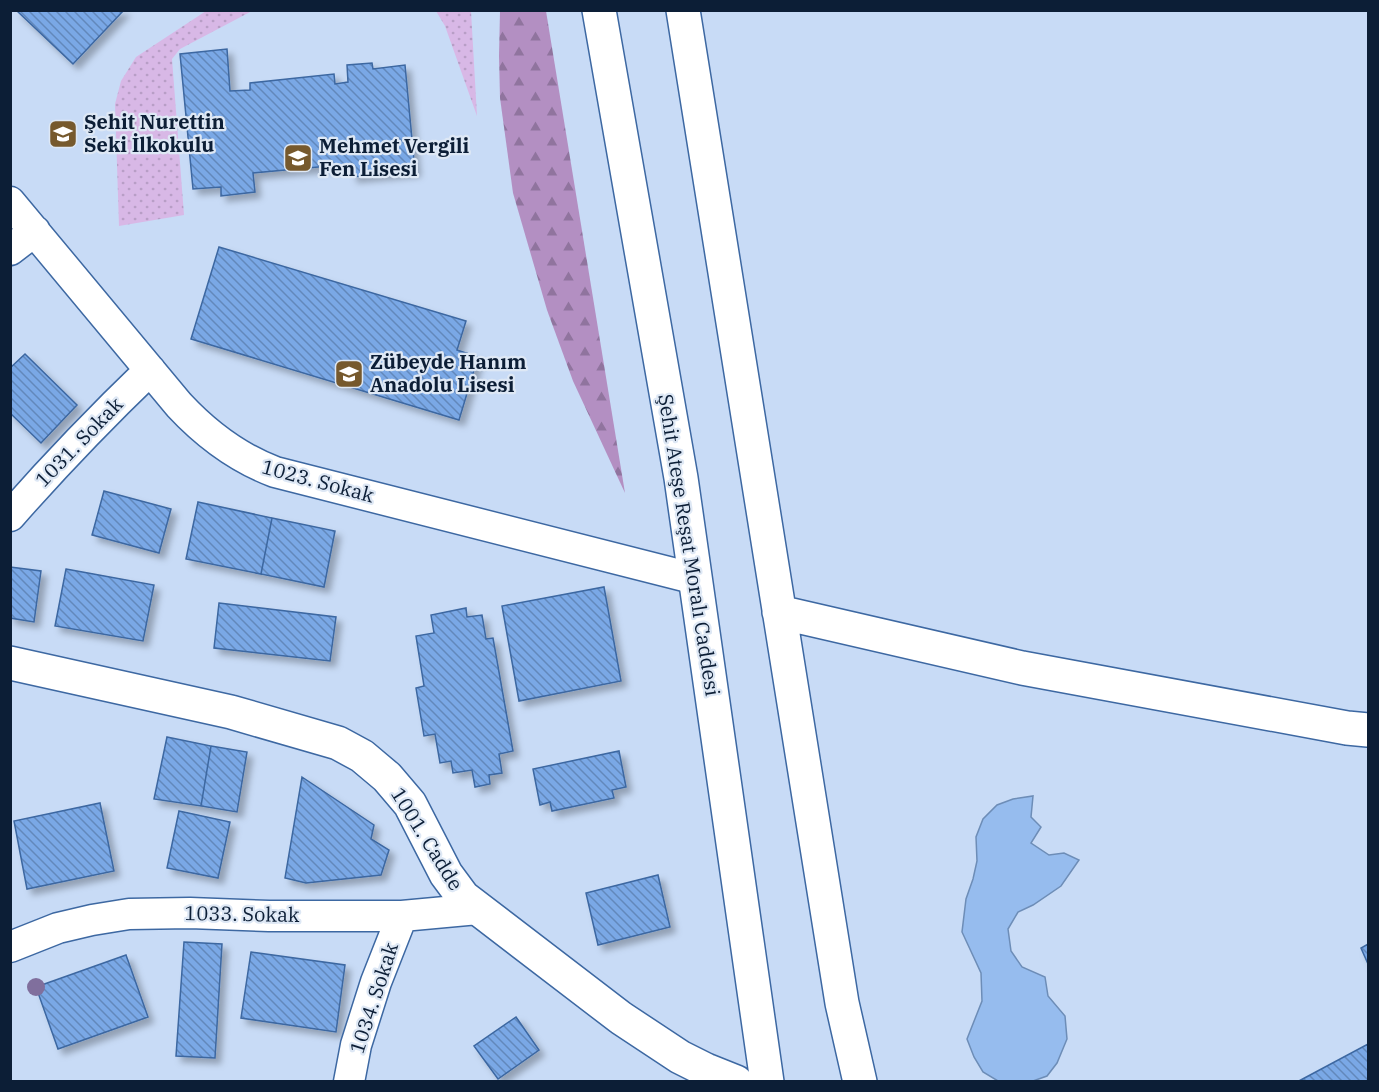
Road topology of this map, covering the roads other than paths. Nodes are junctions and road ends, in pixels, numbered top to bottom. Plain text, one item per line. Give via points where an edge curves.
1 (599, 10) edge
2 (683, 10) edge
3 (10, 202) edge
4 (35, 231) junction
5 (10, 250) edge
6 (150, 370) junction
7 (10, 516) edge
8 (696, 579) junction
9 (779, 612) junction
10 (10, 663) edge
11 (1368, 730) edge
12 (478, 909) junction
13 (402, 916) junction
14 (10, 946) edge
15 (729, 1080) edge
16 (349, 1082) edge
17 (767, 1082) edge
18 (860, 1082) edge

1 - 8 main road, Şehit Ateşe Reşat Moralı Caddesi
2 - 9 main road
3 - 4 street, 1023. Sokak
4 - 5 street
4 - 6 street, 1023. Sokak
6 - 7 street, 1031. Sokak via 70,449
6 - 8 street, 1023. Sokak via 194,422 214,439 275,472
8 - 17 main road, Şehit Ateşe Reşat Moralı Caddesi
9 - 11 main road via 1022,668
9 - 18 main road via 842,1003
10 - 12 main road, 1001. Cadde via 231,712 338,743 362,756 395,786 410,804 446,874
12 - 13 street, 1033. Sokak
12 - 15 main road, 1001. Cadde via 621,1018 680,1056
13 - 14 street, 1033. Sokak via 129,914 58,928
13 - 16 street, 1034. Sokak via 376,981

